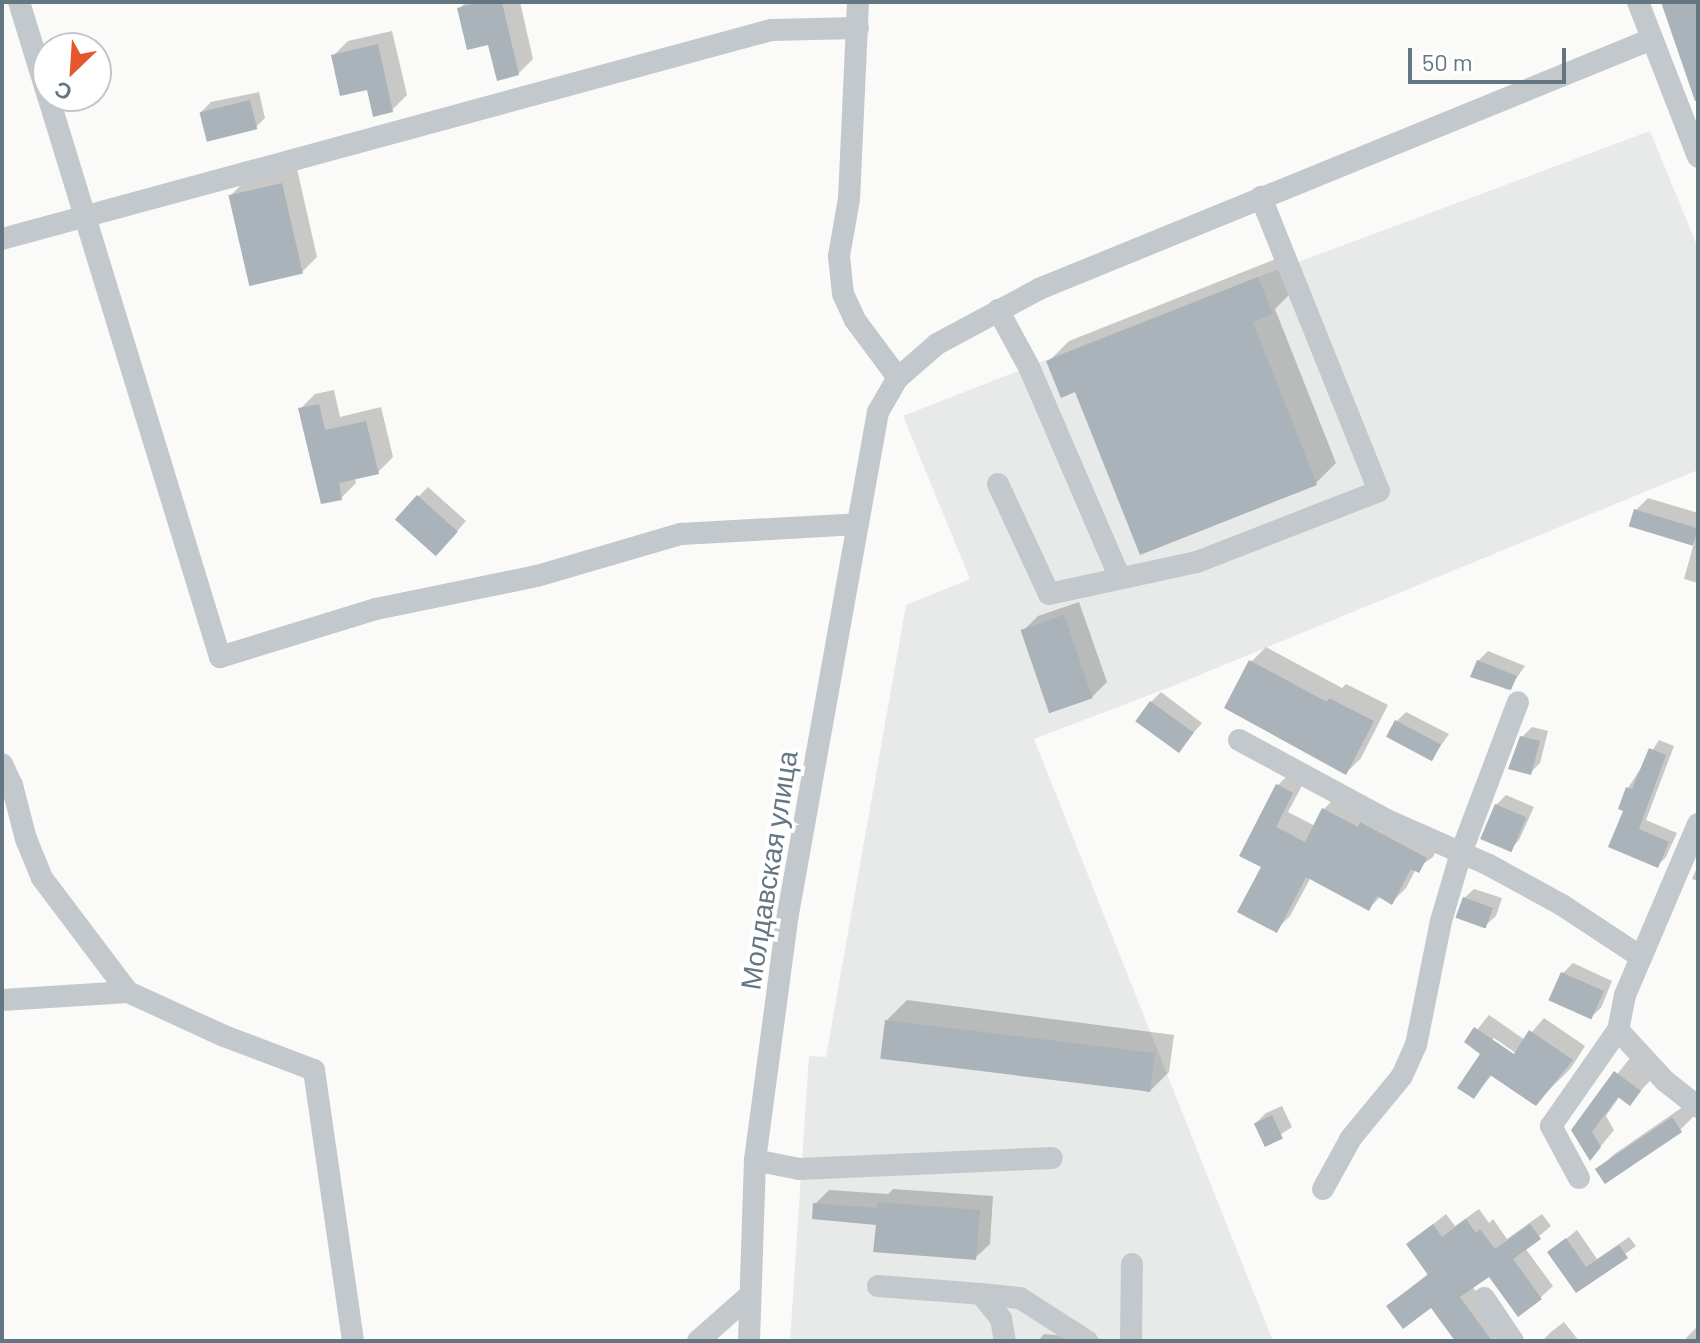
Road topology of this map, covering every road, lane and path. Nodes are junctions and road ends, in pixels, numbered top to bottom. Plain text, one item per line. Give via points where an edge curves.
1 (19, 2) edge
2 (858, 2) edge
3 (1638, 2) edge
4 (858, 28) junction
5 (1652, 39) junction
6 (32, 44) edge
7 (53, 112) edge
8 (1698, 157) edge
9 (1261, 197) junction
10 (85, 215) junction
11 (2, 239) edge
12 (998, 310) junction
13 (898, 378) junction
14 (998, 484) dead end
15 (858, 524) junction
16 (1120, 578) junction
17 (1518, 702) dead end
18 (1239, 740) dead end
19 (2, 764) edge
20 (1698, 824) edge
21 (1461, 853) junction
22 (1641, 957) junction
23 (128, 992) junction
24 (2, 1000) edge
25 (1618, 1030) junction
26 (1698, 1107) edge
27 (1052, 1158) dead end
28 (755, 1160) junction
29 (1579, 1178) dead end
30 (1323, 1189) dead end
31 (1132, 1264) dead end
32 (878, 1286) dead end
33 (981, 1294) junction
34 (750, 1295) junction
35 (1484, 1298) dead end
36 (336, 1341) edge
37 (353, 1341) edge
38 (698, 1341) edge
39 (749, 1341) edge
40 (1005, 1341) edge
41 (1087, 1341) edge
42 (1131, 1341) edge
43 (1513, 1341) edge

1 - 6 street
2 - 4 street
3 - 5 street
4 - 10 street via 771,30
4 - 13 street via 849,199 839,256 843,294 855,320
5 - 8 street
5 - 9 street
7 - 10 street
9 - 12 street
9 - 16 street via 1379,491 1197,562
10 - 11 street
10 - 15 street via 220,657 376,609 537,576 681,534
12 - 13 street via 937,344
12 - 16 street via 1029,367
13 - 15 street, Молдавская улица via 878,412
14 - 16 street via 1049,594
15 - 28 street, Молдавская улица via 788,914
17 - 21 street
18 - 21 street via 1387,820
19 - 23 street via 42,878
20 - 22 street
21 - 22 street via 1562,905
21 - 30 street via 1416,1045 1402,1076 1351,1138
22 - 25 street
23 - 24 street
23 - 37 street via 314,1070
25 - 26 street via 1665,1081
25 - 29 street via 1551,1126
27 - 28 street via 799,1169
28 - 34 street, Молдавская улица
31 - 42 street
32 - 33 street
33 - 40 street via 1001,1319
33 - 41 street via 1020,1298
34 - 38 street
34 - 39 street, Молдавская улица
35 - 43 street
36 - 37 street

